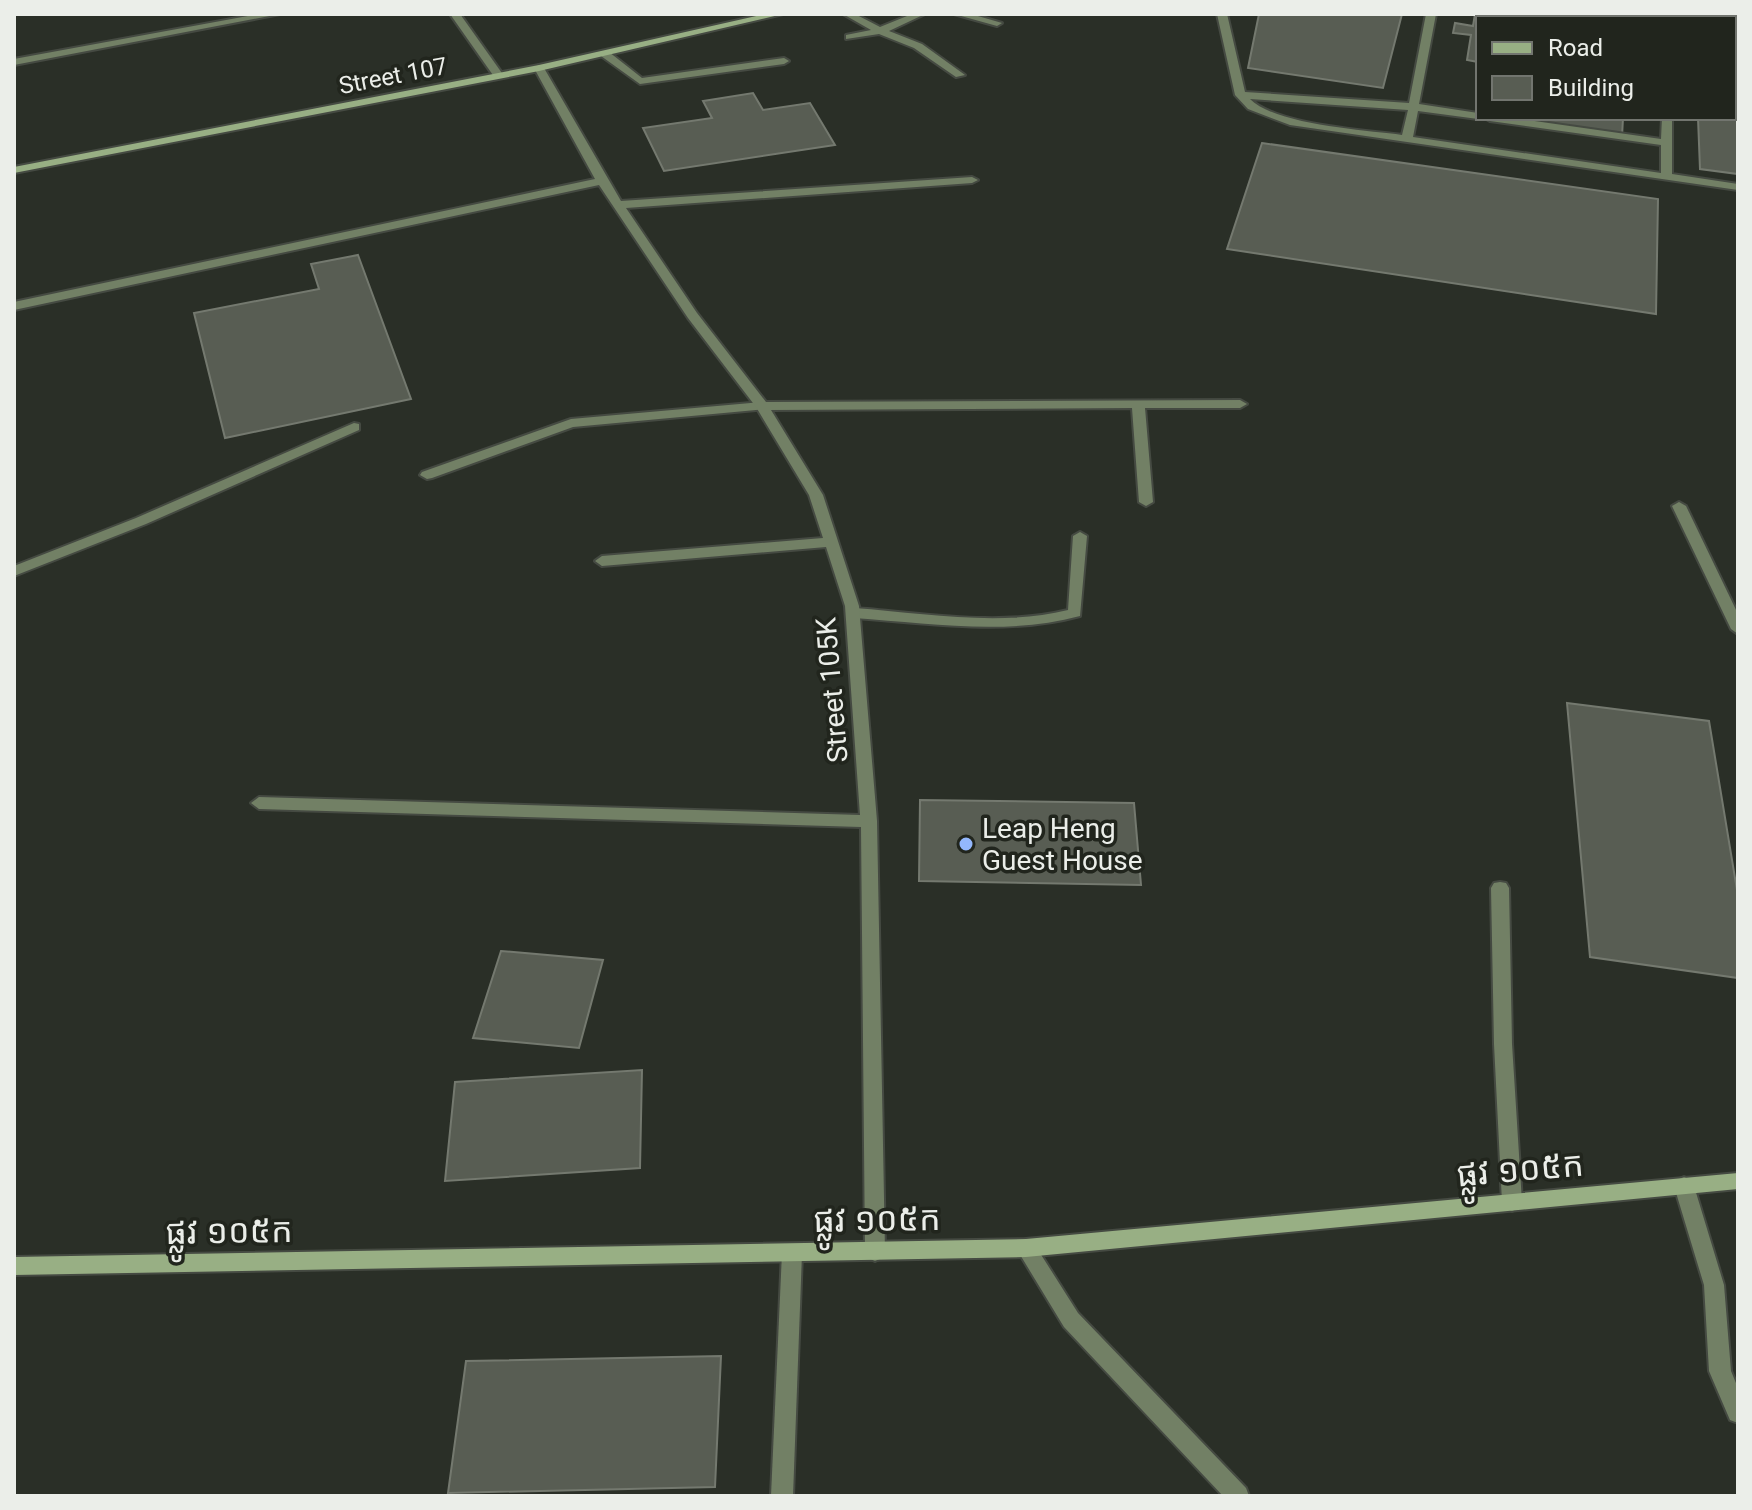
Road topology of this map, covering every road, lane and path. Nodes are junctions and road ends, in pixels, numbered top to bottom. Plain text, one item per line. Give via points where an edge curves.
1 (275, 14) edge
2 (455, 14) edge
3 (778, 14) edge
4 (848, 14) edge
5 (920, 14) edge
6 (959, 14) edge
7 (1222, 14) edge
8 (1431, 14) edge
9 (997, 23) dead end
10 (880, 31) junction
11 (850, 37) dead end
12 (605, 54) junction
13 (784, 61) dead end
14 (14, 62) edge
15 (539, 68) junction
16 (960, 75) dead end
17 (499, 76) junction
18 (1240, 95) junction
19 (1415, 107) junction
20 (1476, 116) edge
21 (1504, 120) edge
22 (1667, 120) edge
23 (1407, 140) junction
24 (1667, 143) junction
25 (14, 170) edge
26 (1666, 177) junction
27 (972, 180) dead end
28 (602, 181) junction
29 (1738, 187) edge
30 (618, 205) junction
31 (14, 306) edge
32 (1240, 404) dead end
33 (1138, 405) junction
34 (762, 406) junction
35 (354, 427) dead end
36 (427, 475) dead end
37 (1146, 502) dead end
38 (1679, 506) dead end
39 (1080, 536) dead end
40 (829, 542) junction
41 (602, 561) dead end
42 (14, 571) edge
43 (854, 613) junction
44 (1738, 629) edge
45 (259, 803) dead end
46 (869, 821) junction
47 (1500, 888) dead end
48 (1738, 1181) edge
49 (1684, 1186) junction
50 (1512, 1202) junction
51 (1026, 1248) junction
52 (875, 1252) junction
53 (792, 1253) junction
54 (14, 1266) edge
55 (1738, 1413) edge
56 (782, 1496) edge
57 (1238, 1496) edge

1 - 14 street
2 - 17 street
3 - 12 main road, Street 107
4 - 10 street
5 - 10 street
6 - 9 street
7 - 18 street
8 - 19 street
10 - 11 street
10 - 16 street via 918,46
12 - 13 street via 640,81
12 - 15 main road, Street 107
15 - 17 main road, Street 107
15 - 28 street, Street 105K
17 - 25 main road, Street 107
18 - 19 street
18 - 23 street via 1252,107 1294,123
19 - 20 street
19 - 23 street
21 - 24 street
22 - 24 street
23 - 26 street
24 - 26 street
26 - 29 street
27 - 30 street
28 - 30 street, Street 105K
28 - 31 street
30 - 34 street, Street 105K
32 - 33 street
33 - 34 street
33 - 37 street
34 - 36 street via 571,423
34 - 40 street, Street 105K via 816,495
35 - 42 street
38 - 44 street
39 - 43 street via 1075,613 1053,621
40 - 41 street
40 - 43 street, Street 105K
43 - 46 street, Street 105K
45 - 46 street
46 - 52 street, Street 105K
47 - 50 street
48 - 49 main road, ផ្លូវ ១០៥ក
49 - 50 main road, ផ្លូវ ១០៥ក
49 - 55 street via 1714,1285 1720,1371
50 - 51 main road, ផ្លូវ ១០៥ក
51 - 52 main road, ផ្លូវ ១០៥ក
51 - 57 street via 1071,1320
52 - 53 main road, ផ្លូវ ១០៥ក
53 - 54 main road, ផ្លូវ ១០៥ក
53 - 56 street

